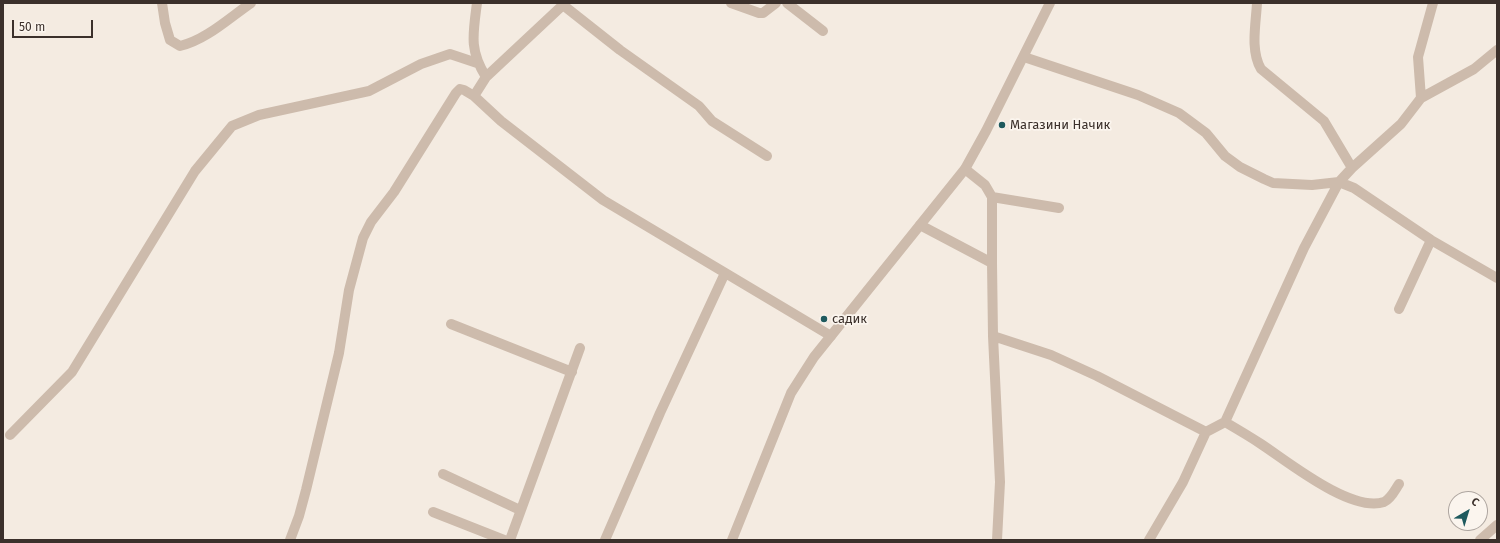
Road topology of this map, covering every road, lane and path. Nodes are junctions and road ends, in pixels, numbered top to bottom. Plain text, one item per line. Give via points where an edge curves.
1 (162, 3) edge
2 (251, 3) edge
3 (476, 3) edge
4 (731, 3) edge
5 (776, 3) edge
6 (787, 3) edge
7 (1050, 3) edge
8 (1257, 3) edge
9 (1433, 3) edge
10 (564, 4) edge
11 (823, 31) dead end
12 (1497, 50) edge
13 (1024, 57) junction
14 (477, 63) junction
15 (486, 77) junction
16 (474, 96) junction
17 (1421, 98) junction
18 (768, 156) dead end
19 (1352, 168) junction
20 (965, 169) junction
21 (1339, 182) junction
22 (992, 197) junction
23 (1059, 208) dead end
24 (920, 225) junction
25 (1431, 240) junction
26 (992, 263) junction
27 (724, 274) junction
28 (1497, 278) edge
29 (1399, 308) dead end
30 (451, 324) dead end
31 (831, 336) junction
32 (993, 336) junction
33 (580, 348) dead end
34 (572, 372) junction
35 (1224, 422) junction
36 (1206, 432) junction
37 (10, 435) dead end
38 (443, 474) dead end
39 (1399, 484) dead end
40 (520, 510) junction
41 (433, 512) dead end
42 (1497, 525) edge
43 (290, 540) edge
44 (504, 540) edge
45 (510, 540) edge
46 (605, 540) edge
47 (732, 540) edge
48 (997, 540) edge
49 (1149, 540) edge
50 (1480, 540) edge

1 - 2 street via 170,40 180,46 215,29
3 - 14 street via 473,41
4 - 5 street via 758,13
6 - 11 street
7 - 13 street
8 - 19 street via 1255,54 1261,69 1324,121
9 - 17 street via 1418,57
10 - 15 street
10 - 18 street via 620,50 699,106 712,121
12 - 17 street via 1474,69
13 - 20 street
13 - 21 street via 1138,95 1179,113 1206,133 1225,156 1240,167 1274,183 1312,185
14 - 15 street
14 - 37 street via 450,54 420,64 369,91 259,115 232,126 195,172 72,372
15 - 16 street
16 - 27 street via 501,121 603,200
16 - 43 street via 460,89 456,93 363,238 349,290 338,353 304,497
17 - 19 street via 1401,124
19 - 21 street
20 - 22 street via 985,185
20 - 24 street
21 - 25 street via 1354,188
21 - 35 street via 1304,248
22 - 23 street
22 - 26 street
24 - 26 street
24 - 31 street
25 - 28 street
25 - 29 street
26 - 32 street
27 - 31 street via 780,304
27 - 46 street
30 - 34 street
31 - 47 street via 791,393
32 - 36 street via 1051,355
32 - 48 street via 1000,482
33 - 34 street
34 - 40 street
35 - 36 street
35 - 39 street via 1299,471 1345,497 1369,503 1383,502 1390,499
36 - 49 street via 1183,482
38 - 40 street
40 - 45 street
41 - 44 street
42 - 50 street

